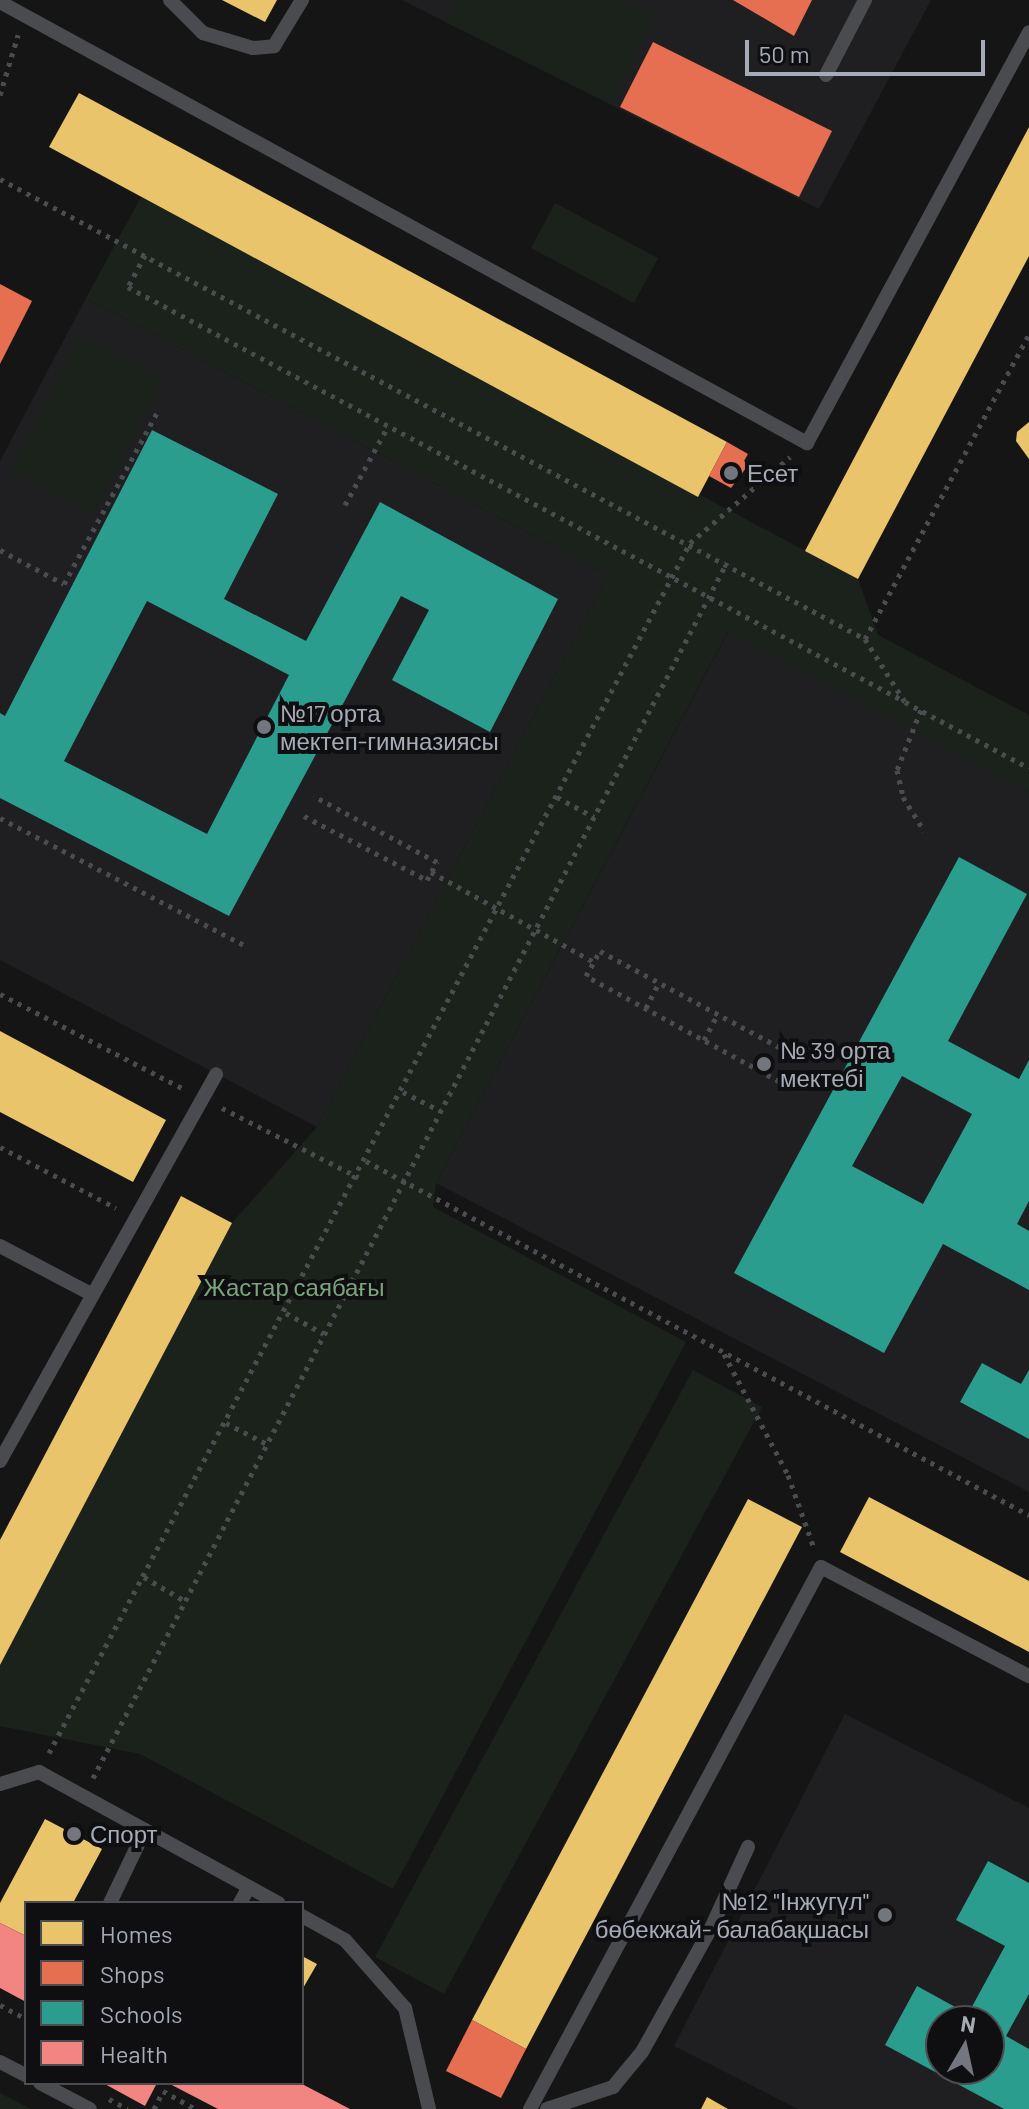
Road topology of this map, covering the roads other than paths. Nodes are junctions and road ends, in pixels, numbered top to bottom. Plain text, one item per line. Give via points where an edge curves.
1 (170, 0) edge
2 (302, 0) edge
3 (865, 0) edge
4 (0, 2) edge
5 (1029, 32) edge
6 (826, 75) dead end
7 (216, 1074) dead end
8 (0, 1246) edge
9 (89, 1293) junction
10 (0, 1461) edge
11 (1029, 1676) edge
12 (0, 1784) edge
13 (145, 1830) junction
14 (748, 1847) dead end
15 (249, 1887) junction
16 (111, 1901) edge
17 (241, 1901) edge
18 (274, 1901) edge
19 (304, 1917) edge
20 (0, 2062) edge
21 (24, 2074) edge
22 (44, 2085) edge
23 (90, 2109) edge
24 (429, 2109) edge
25 (530, 2109) edge
26 (547, 2109) edge

1 - 2 lane via 203,33 253,48 274,46
3 - 6 lane
4 - 5 lane via 807,443
7 - 9 lane
8 - 9 lane
9 - 10 lane
11 - 25 lane via 821,1567
12 - 13 lane via 39,1772
13 - 15 lane
13 - 16 lane
14 - 26 lane via 712,1926 642,2052 613,2087
15 - 17 lane
15 - 18 lane
19 - 24 lane via 345,1940 405,2008
20 - 21 lane
22 - 23 lane

